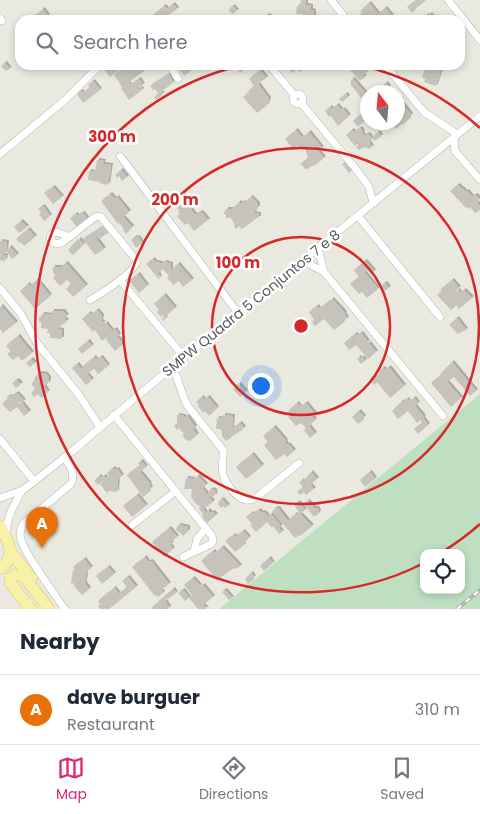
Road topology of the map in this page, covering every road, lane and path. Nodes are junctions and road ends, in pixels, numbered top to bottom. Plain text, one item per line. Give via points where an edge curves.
1 (331, 0) edge
2 (448, 0) edge
3 (343, 15) edge
4 (460, 15) edge
5 (465, 21) edge
6 (480, 40) edge
7 (95, 70) edge
8 (173, 70) edge
9 (274, 70) edge
10 (389, 70) edge
11 (178, 79) dead end
12 (480, 116) edge
13 (455, 136) junction
14 (441, 148) junction
15 (455, 151) junction
16 (0, 154) edge
17 (120, 156) dead end
18 (480, 180) edge
19 (369, 187) junction
20 (387, 190) junction
21 (373, 204) junction
22 (358, 216) junction
23 (70, 237) dead end
24 (318, 248) junction
25 (301, 262) junction
26 (324, 272) junction
27 (120, 280) junction
28 (0, 289) edge
29 (90, 300) dead end
30 (238, 313) junction
31 (440, 317) dead end
32 (184, 357) junction
33 (172, 367) junction
34 (114, 415) junction
35 (443, 416) dead end
36 (100, 427) junction
37 (0, 439) edge
38 (64, 458) junction
39 (300, 463) dead end
40 (34, 481) junction
41 (23, 490) junction
42 (176, 491) junction
43 (0, 498) edge
44 (132, 525) dead end
45 (206, 528) junction
46 (3, 531) edge
47 (10, 551) junction
48 (194, 551) junction
49 (183, 557) dead end
50 (0, 569) edge
51 (0, 583) edge
52 (26, 609) edge
53 (31, 609) edge
54 (49, 609) edge
55 (54, 609) edge
56 (65, 609) edge

1 - 3 street
2 - 4 street
5 - 6 street
7 - 16 street via 65,100
8 - 11 street
9 - 19 street via 295,96 294,102 302,103
10 - 13 street via 424,112
12 - 13 street, SMPW Quadra 5 Conjuntos 7 e 8
13 - 14 street, SMPW Quadra 5 Conjuntos 7 e 8
13 - 15 street
14 - 15 street
14 - 20 street, SMPW Quadra 5 Conjuntos 7 e 8
15 - 18 street
17 - 30 street
19 - 20 street
19 - 21 street
20 - 21 street, SMPW Quadra 5 Conjuntos 7 e 8
21 - 22 street, SMPW Quadra 5 Conjuntos 7 e 8
22 - 24 street, SMPW Quadra 5 Conjuntos 7 e 8
22 - 31 street
23 - 27 street via 95,217 101,217 137,261
24 - 25 street, SMPW Quadra 5 Conjuntos 7 e 8
24 - 26 street
25 - 26 street
25 - 30 street, SMPW Quadra 5 Conjuntos 7 e 8
26 - 35 street
27 - 29 street
27 - 32 street
28 - 36 street via 21,314 36,343 79,395
30 - 32 street, SMPW Quadra 5 Conjuntos 7 e 8
32 - 33 street, SMPW Quadra 5 Conjuntos 7 e 8
33 - 34 street, SMPW Quadra 5 Conjuntos 7 e 8
33 - 39 street via 187,404 223,450 223,476 237,495 245,500 257,498
34 - 36 street, SMPW Quadra 5 Conjuntos 7 e 8
34 - 42 street
36 - 38 street, SMPW Quadra 5 Conjuntos 7 e 8
37 - 40 street
38 - 40 street, SMPW Quadra 5 Conjuntos 7 e 8
38 - 56 street via 73,472 71,484 23,524 20,534 23,546
40 - 41 street, SMPW Quadra 5 Conjuntos 7 e 8
41 - 43 street, SMPW Quadra 5 Conjuntos 7 e 8
41 - 46 street, SMPW Quadra 5 Conjuntos 7 e 8
42 - 44 street
42 - 45 street
45 - 48 street via 197,539
45 - 48 street via 213,541
46 - 47 main road
47 - 50 main road via 9,560
47 - 55 main road
48 - 49 street
51 - 52 main road
53 - 54 main road via 10,583 14,575 25,578

